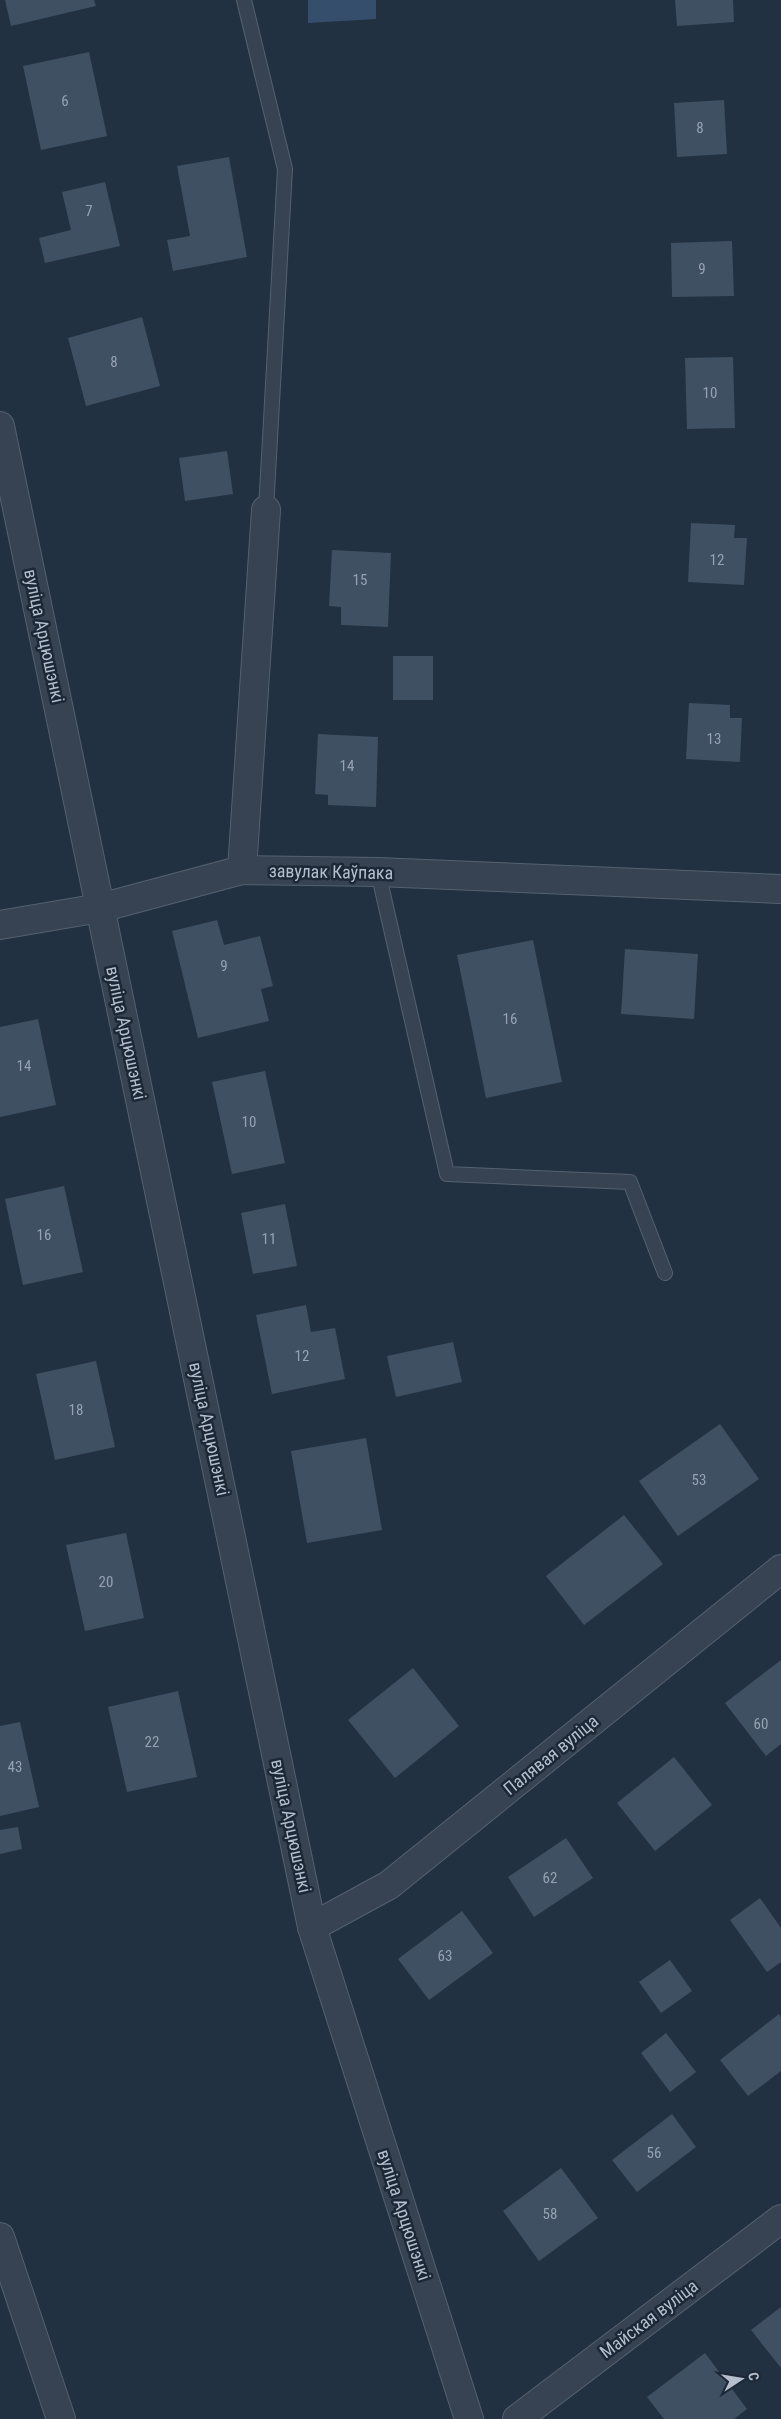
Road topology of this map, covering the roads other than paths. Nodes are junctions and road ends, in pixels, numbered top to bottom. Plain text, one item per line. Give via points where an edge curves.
1 (244, 0) edge
2 (0, 426) edge
3 (266, 510) joint
4 (242, 870) junction
5 (378, 872) junction
6 (781, 889) edge
7 (100, 908) junction
8 (0, 925) edge
9 (665, 1273) dead end
10 (781, 1569) edge
11 (312, 1927) junction
12 (781, 2219) edge
13 (0, 2237) edge
14 (61, 2419) edge
15 (469, 2419) edge
16 (517, 2419) edge

1 - 3 lane via 285,169
2 - 7 street, вуліца Арцюшэнкі
3 - 4 street, завулак Каўпака
4 - 5 street, завулак Каўпака
4 - 7 street
5 - 6 street, завулак Каўпака
5 - 9 lane via 447,1174 630,1182
7 - 8 street
7 - 11 street, вуліца Арцюшэнкі
10 - 11 street, Палявая вуліца via 389,1885
11 - 15 street, вуліца Арцюшэнкі
12 - 16 street, Майская вуліца
13 - 14 street

